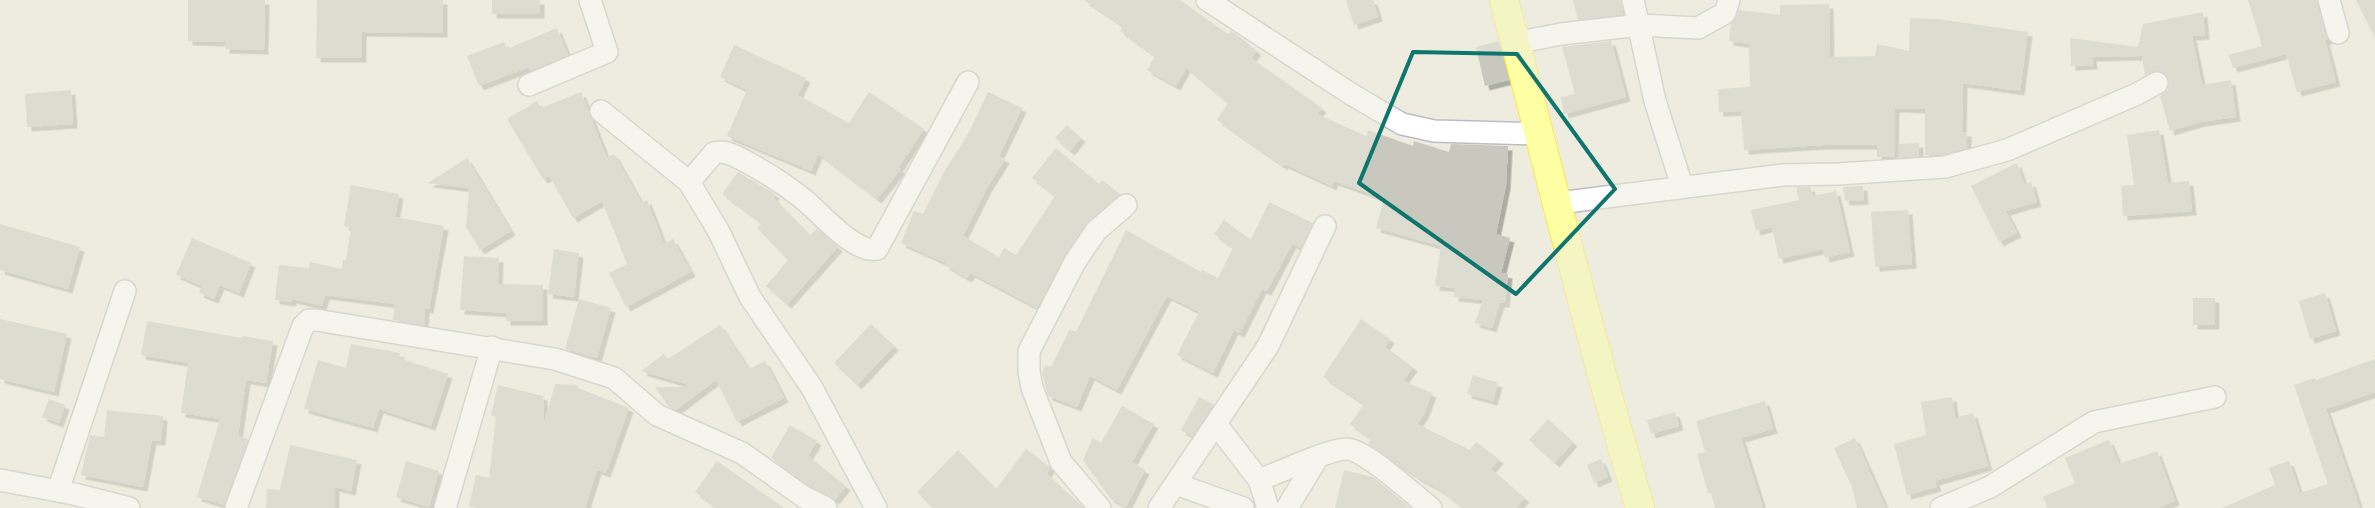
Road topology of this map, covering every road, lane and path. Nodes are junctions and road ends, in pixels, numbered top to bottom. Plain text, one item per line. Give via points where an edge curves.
1 (590, 0) edge
2 (1207, 0) edge
3 (1504, 0) edge
4 (1633, 0) edge
5 (1730, 0) edge
6 (2329, 0) edge
7 (1640, 25) junction
8 (2338, 33) dead end
9 (1515, 43) junction
10 (968, 82) dead end
11 (2157, 83) dead end
12 (529, 85) dead end
13 (601, 111) dead end
14 (1539, 134) junction
15 (689, 182) junction
16 (1682, 186) junction
17 (1558, 203) junction
18 (1126, 205) dead end
19 (1325, 226) dead end
20 (125, 291) dead end
21 (492, 347) junction
22 (2215, 397) dead end
23 (1216, 424) junction
24 (1318, 457) junction
25 (0, 480) edge
26 (1260, 480) junction
27 (1176, 484) junction
28 (58, 491) junction
29 (129, 508) edge
30 (236, 508) edge
31 (445, 508) edge
32 (826, 508) edge
33 (876, 508) edge
34 (1100, 508) edge
35 (1159, 508) edge
36 (1243, 508) edge
37 (1268, 508) edge
38 (1287, 508) edge
39 (1432, 508) edge
40 (1640, 508) edge
41 (1941, 508) edge

1 - 12 street via 607,52
2 - 14 street via 1350,94 1402,124 1434,131
3 - 9 main road
4 - 7 street
5 - 7 street via 1724,13 1698,28
6 - 8 street
7 - 9 street
7 - 16 street via 1655,101
9 - 14 main road
10 - 15 street via 877,249 866,249 844,235 767,172 727,152 714,153
11 - 16 street via 2007,150 1945,167 1783,175
13 - 15 street
14 - 17 main road
15 - 33 street via 719,232 750,296 812,388
16 - 17 street
17 - 40 main road via 1579,294
18 - 34 street via 1096,231 1075,262 1029,351 1032,388 1061,462
19 - 23 street via 1268,346
20 - 28 street
21 - 30 street via 308,320 303,326
21 - 31 street
21 - 32 street via 556,359 614,378 657,415 742,453 804,497
22 - 41 street via 2094,422 1990,487
23 - 26 street
23 - 27 street
24 - 26 street
24 - 38 street
24 - 39 street via 1345,449 1363,454
25 - 28 street
26 - 37 street
27 - 35 street
27 - 36 street
28 - 29 street

